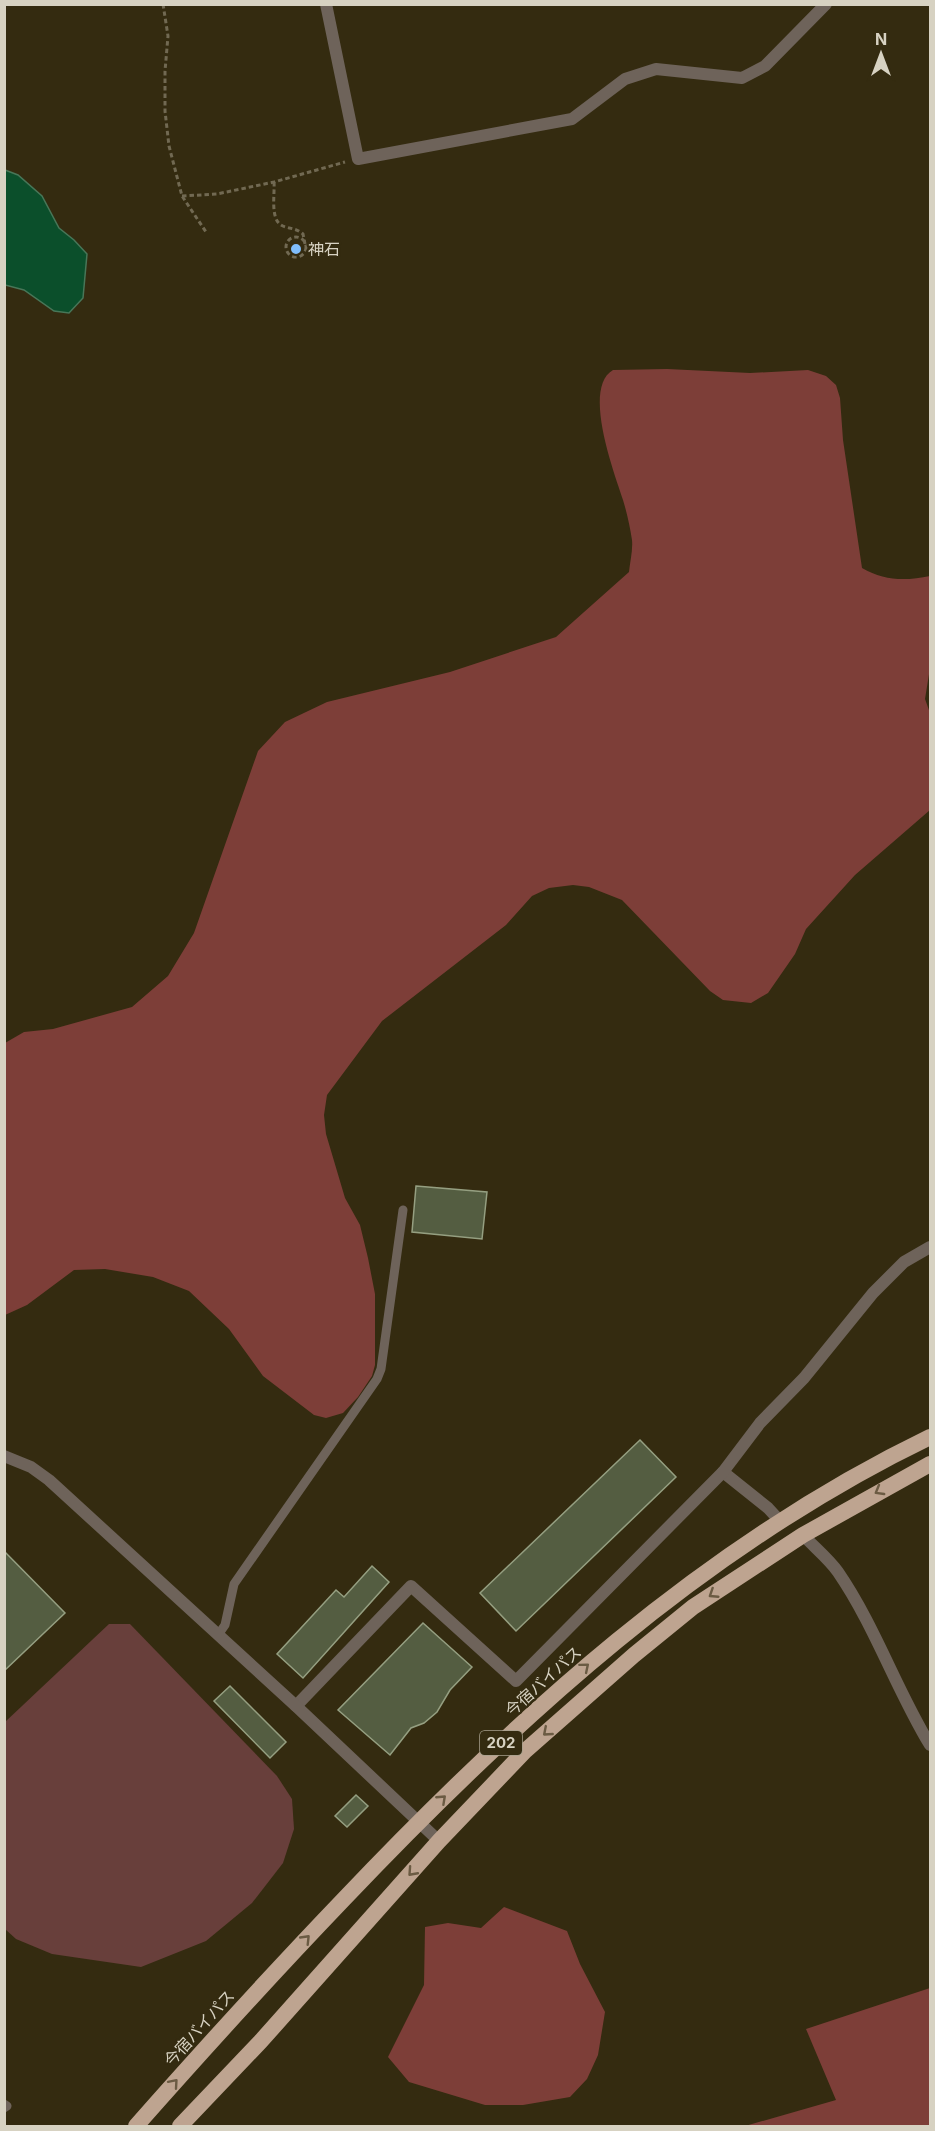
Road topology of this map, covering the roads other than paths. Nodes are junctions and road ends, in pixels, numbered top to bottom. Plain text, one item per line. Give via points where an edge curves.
1 (326, 4) edge
2 (826, 4) edge
3 (403, 1210) dead end
4 (930, 1247) edge
5 (930, 1437) edge
6 (4, 1456) edge
7 (930, 1464) edge
8 (723, 1472) junction
9 (779, 1520) junction
10 (803, 1535) junction
11 (218, 1635) junction
12 (296, 1706) junction
13 (930, 1745) edge
14 (418, 1822) junction
15 (439, 1841) junction
16 (136, 2127) edge
17 (180, 2127) edge

1 - 2 street via 358,159 572,119 625,80 656,69 742,78 765,66
3 - 11 lane via 377,1379 234,1584 225,1625
4 - 8 street via 904,1262 873,1293 804,1378 760,1423
5 - 9 highway, 今宿バイパス / 202
6 - 11 street via 49,1480
7 -> 10 highway, 202
8 - 9 street
8 - 12 street via 516,1681 411,1586
14 -> 9 highway, 今宿バイパス / 202 via 624,1634
10 - 13 street via 837,1570
10 -> 15 highway, 202 via 693,1607 634,1655 525,1751
11 - 12 street
12 - 14 street
14 - 15 street
16 -> 14 highway, 今宿バイパス / 202 via 235,2014
15 -> 17 highway, 202

